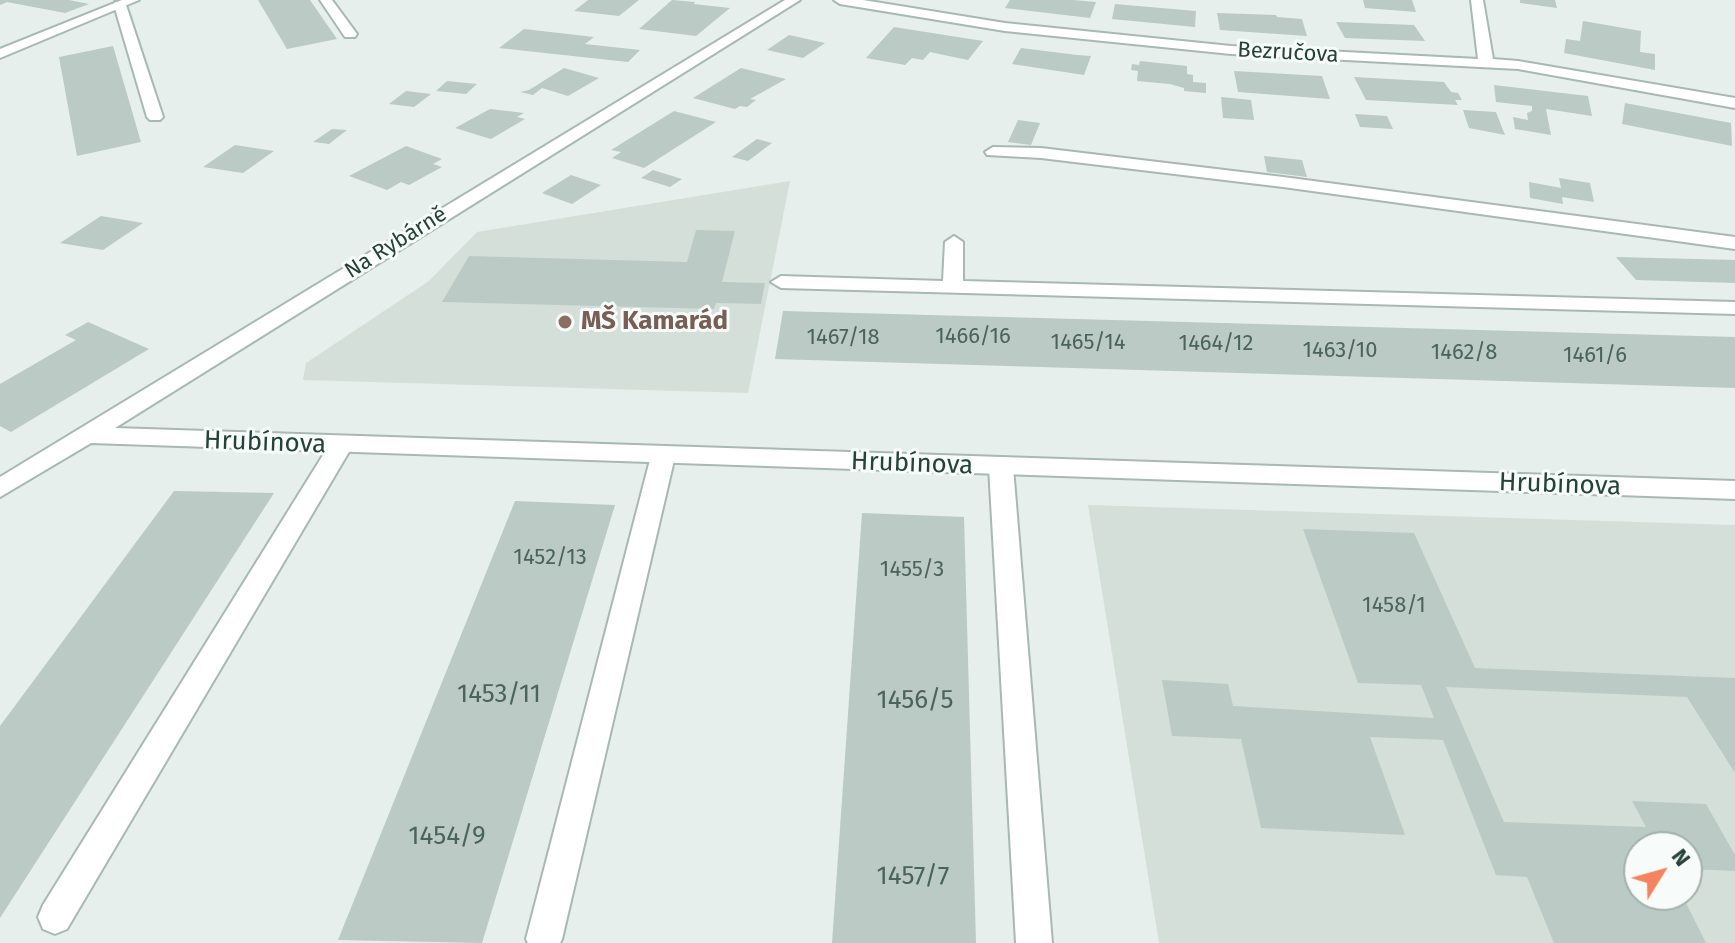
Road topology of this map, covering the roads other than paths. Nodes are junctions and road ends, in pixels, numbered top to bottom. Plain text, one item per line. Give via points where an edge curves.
1 (326, 0) edge
2 (794, 0) edge
3 (840, 0) edge
4 (1477, 0) edge
5 (129, 1) edge
6 (350, 34) dead end
7 (0, 54) edge
8 (1486, 63) junction
9 (1735, 103) edge
10 (155, 117) dead end
11 (993, 152) dead end
12 (954, 242) dead end
13 (1735, 243) edge
14 (781, 282) dead end
15 (953, 286) junction
16 (1735, 308) edge
17 (90, 435) junction
18 (341, 445) junction
19 (663, 456) junction
20 (1001, 467) junction
21 (0, 488) edge
22 (1735, 490) edge
23 (55, 917) dead end
24 (544, 939) dead end
25 (1034, 943) edge

1 - 6 street
2 - 17 street, Na Rybárně
3 - 8 street, Bezručova via 1005,27 1231,50
4 - 8 street
5 - 7 street
5 - 10 street
8 - 9 street, Bezručova
11 - 13 street via 1283,182
12 - 15 street
14 - 15 street
15 - 16 street
17 - 18 street, Hrubínova
17 - 21 street, Na Rybárně
18 - 19 street, Hrubínova
18 - 23 street
19 - 20 street, Hrubínova
19 - 24 street
20 - 22 street, Hrubínova
20 - 25 street

